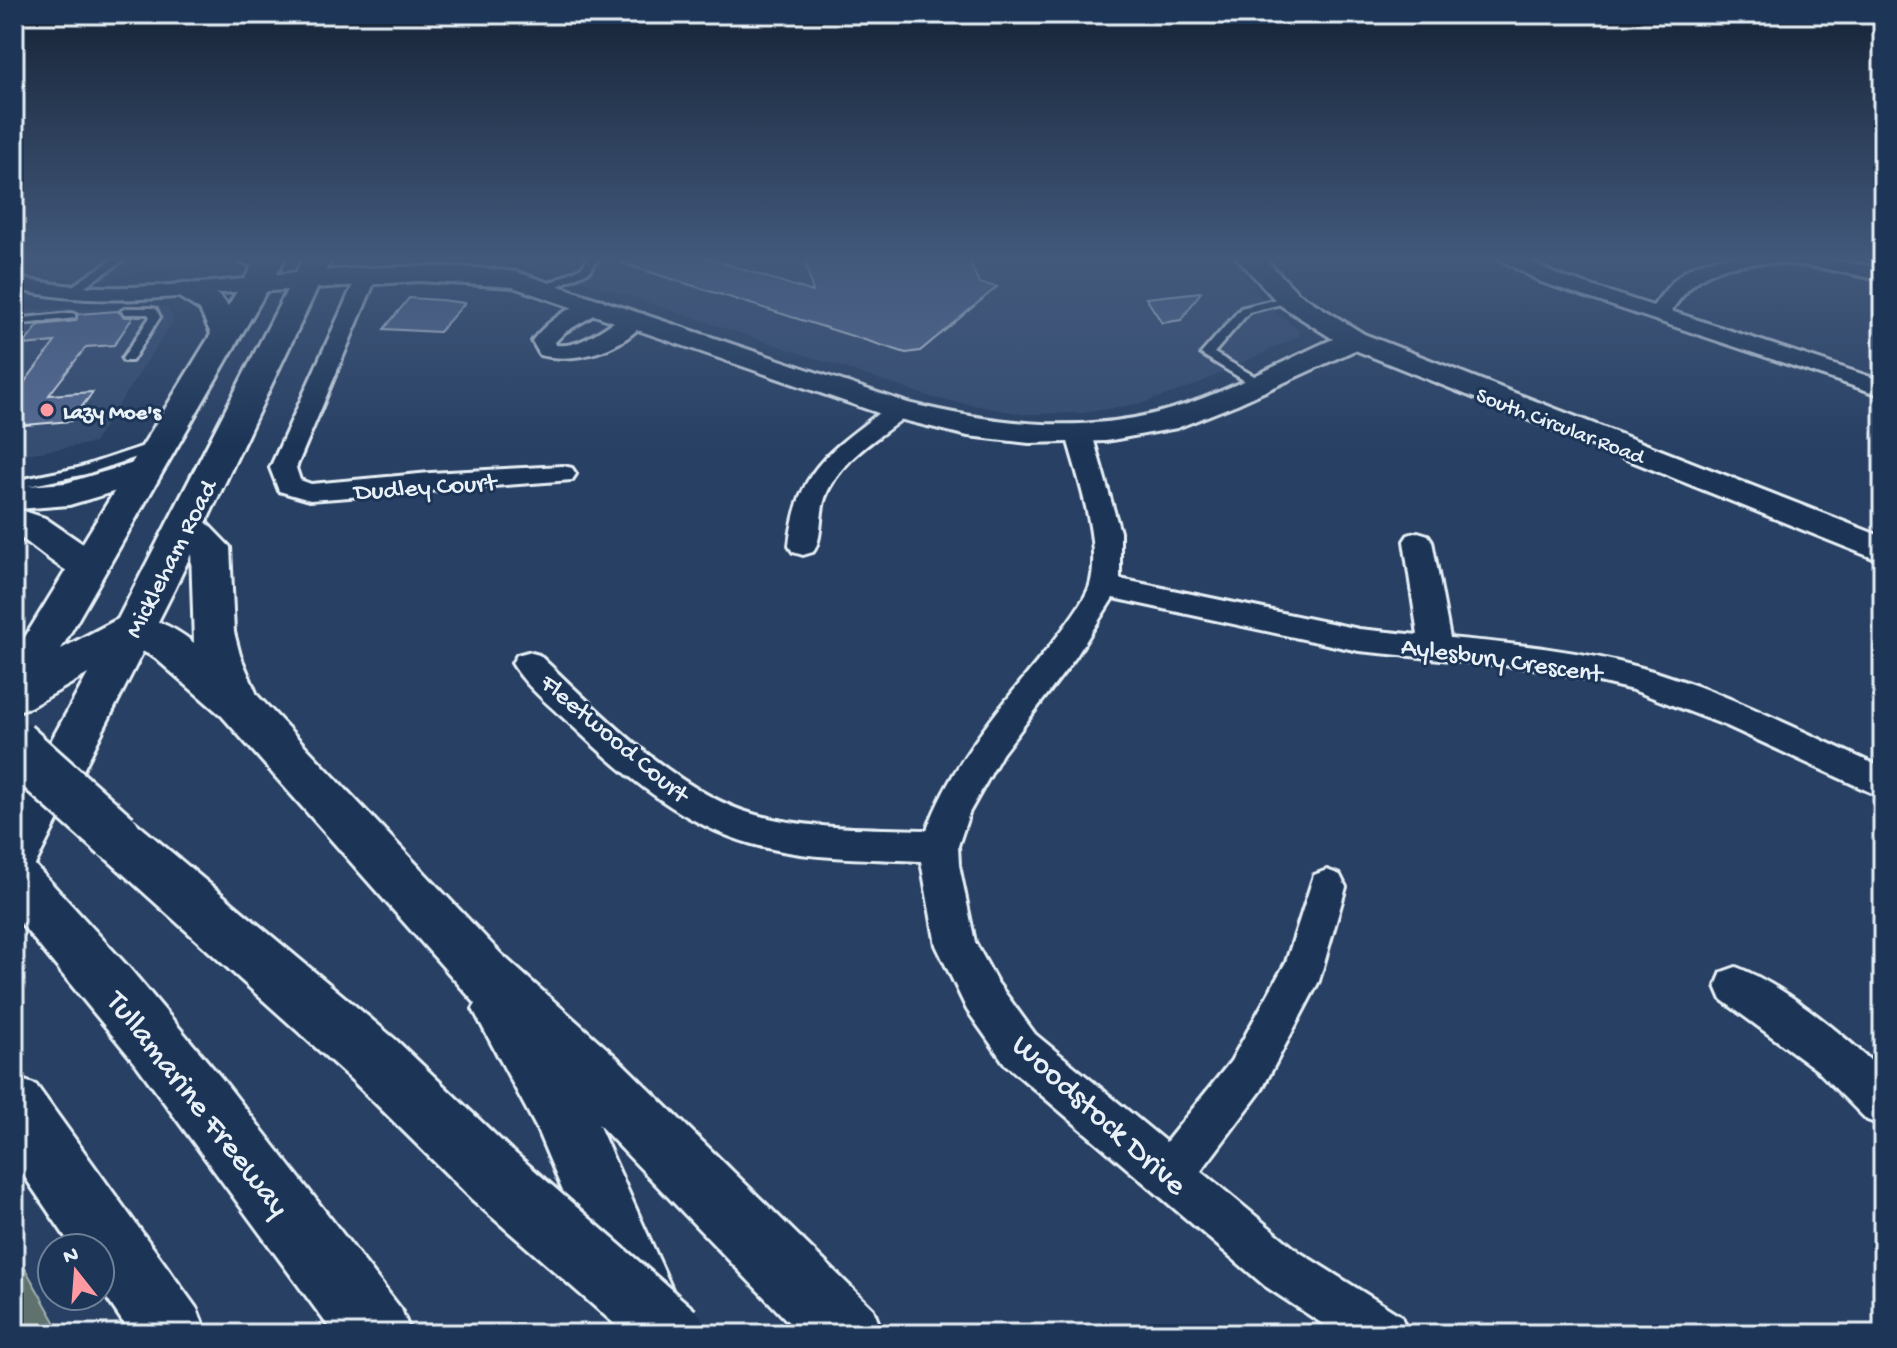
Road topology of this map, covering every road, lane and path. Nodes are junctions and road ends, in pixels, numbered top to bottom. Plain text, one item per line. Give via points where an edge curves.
1 (153, 320) edge
2 (220, 320) edge
3 (233, 320) edge
4 (288, 320) edge
5 (344, 320) edge
6 (570, 320) edge
7 (635, 320) edge
8 (639, 320) edge
9 (1236, 320) edge
10 (1322, 320) edge
11 (1672, 320) edge
12 (226, 334) junction
13 (1354, 340) junction
14 (128, 359) dead end
15 (1259, 384) junction
16 (1883, 389) edge
17 (898, 410) junction
18 (1079, 434) junction
19 (151, 458) junction
20 (563, 474) dead end
21 (14, 485) edge
22 (14, 498) edge
23 (14, 520) edge
24 (186, 524) junction
25 (1418, 541) dead end
26 (803, 546) dead end
27 (1883, 550) edge
28 (88, 566) junction
29 (1105, 586) junction
30 (133, 629) junction
31 (1436, 648) junction
32 (528, 663) dead end
33 (14, 695) edge
34 (238, 704) junction
35 (14, 745) edge
36 (1883, 784) edge
37 (940, 846) junction
38 (14, 856) edge
39 (14, 878) edge
40 (1327, 887) dead end
41 (481, 972) junction
42 (1736, 986) dead end
43 (1883, 1104) edge
44 (14, 1107) edge
45 (1169, 1176) junction
46 (172, 1334) edge
47 (376, 1334) edge
48 (659, 1334) edge
49 (674, 1334) edge
50 (848, 1334) edge
51 (1383, 1334) edge

1 - 14 lane
2 - 12 main road
3 - 12 main road
4 - 24 main road, Mickleham Road
5 - 20 street, Dudley Court via 283,468 288,485 310,492
6 - 7 street via 543,341 548,350 584,351
8 - 17 street
9 - 15 lane via 1207,354
10 - 13 street, South Circular Road
11 - 16 street
12 - 19 main road
13 - 15 street
13 - 27 street, South Circular Road
15 - 18 street via 1166,421
17 - 18 street via 998,432
17 - 26 street via 842,454 819,480
18 - 29 street via 1106,532
19 - 21 lane
19 - 22 main road via 69,494
19 - 28 main road
23 - 28 main road
24 - 30 main road, Mickleham Road
24 - 34 main road via 210,547 213,632
25 - 31 street
28 - 30 main road via 125,600
28 - 33 main road
29 - 31 street, Aylesbury Crescent via 1359,640
29 - 37 street, Woodstock Drive via 1064,650 990,745 952,811
30 - 33 main road
30 - 34 main road via 169,646
30 - 38 main road, Mickleham Road
31 - 36 street, Aylesbury Crescent via 1543,658 1639,679 1739,717
32 - 37 street, Fleetwood Court via 653,774 709,812 752,829 793,836
34 - 41 main road
35 - 49 main road, bridge via 375,1061 492,1175
37 - 45 street, Woodstock Drive via 956,945 982,996 1020,1049
39 - 47 main road, Tullamarine Freeway via 214,1114
40 - 45 street via 1305,968 1246,1076
41 - 48 main road via 558,1105
41 - 50 main road via 593,1076
42 - 43 street via 1816,1041
44 - 46 main road
45 - 51 street, Woodstock Drive via 1282,1269

